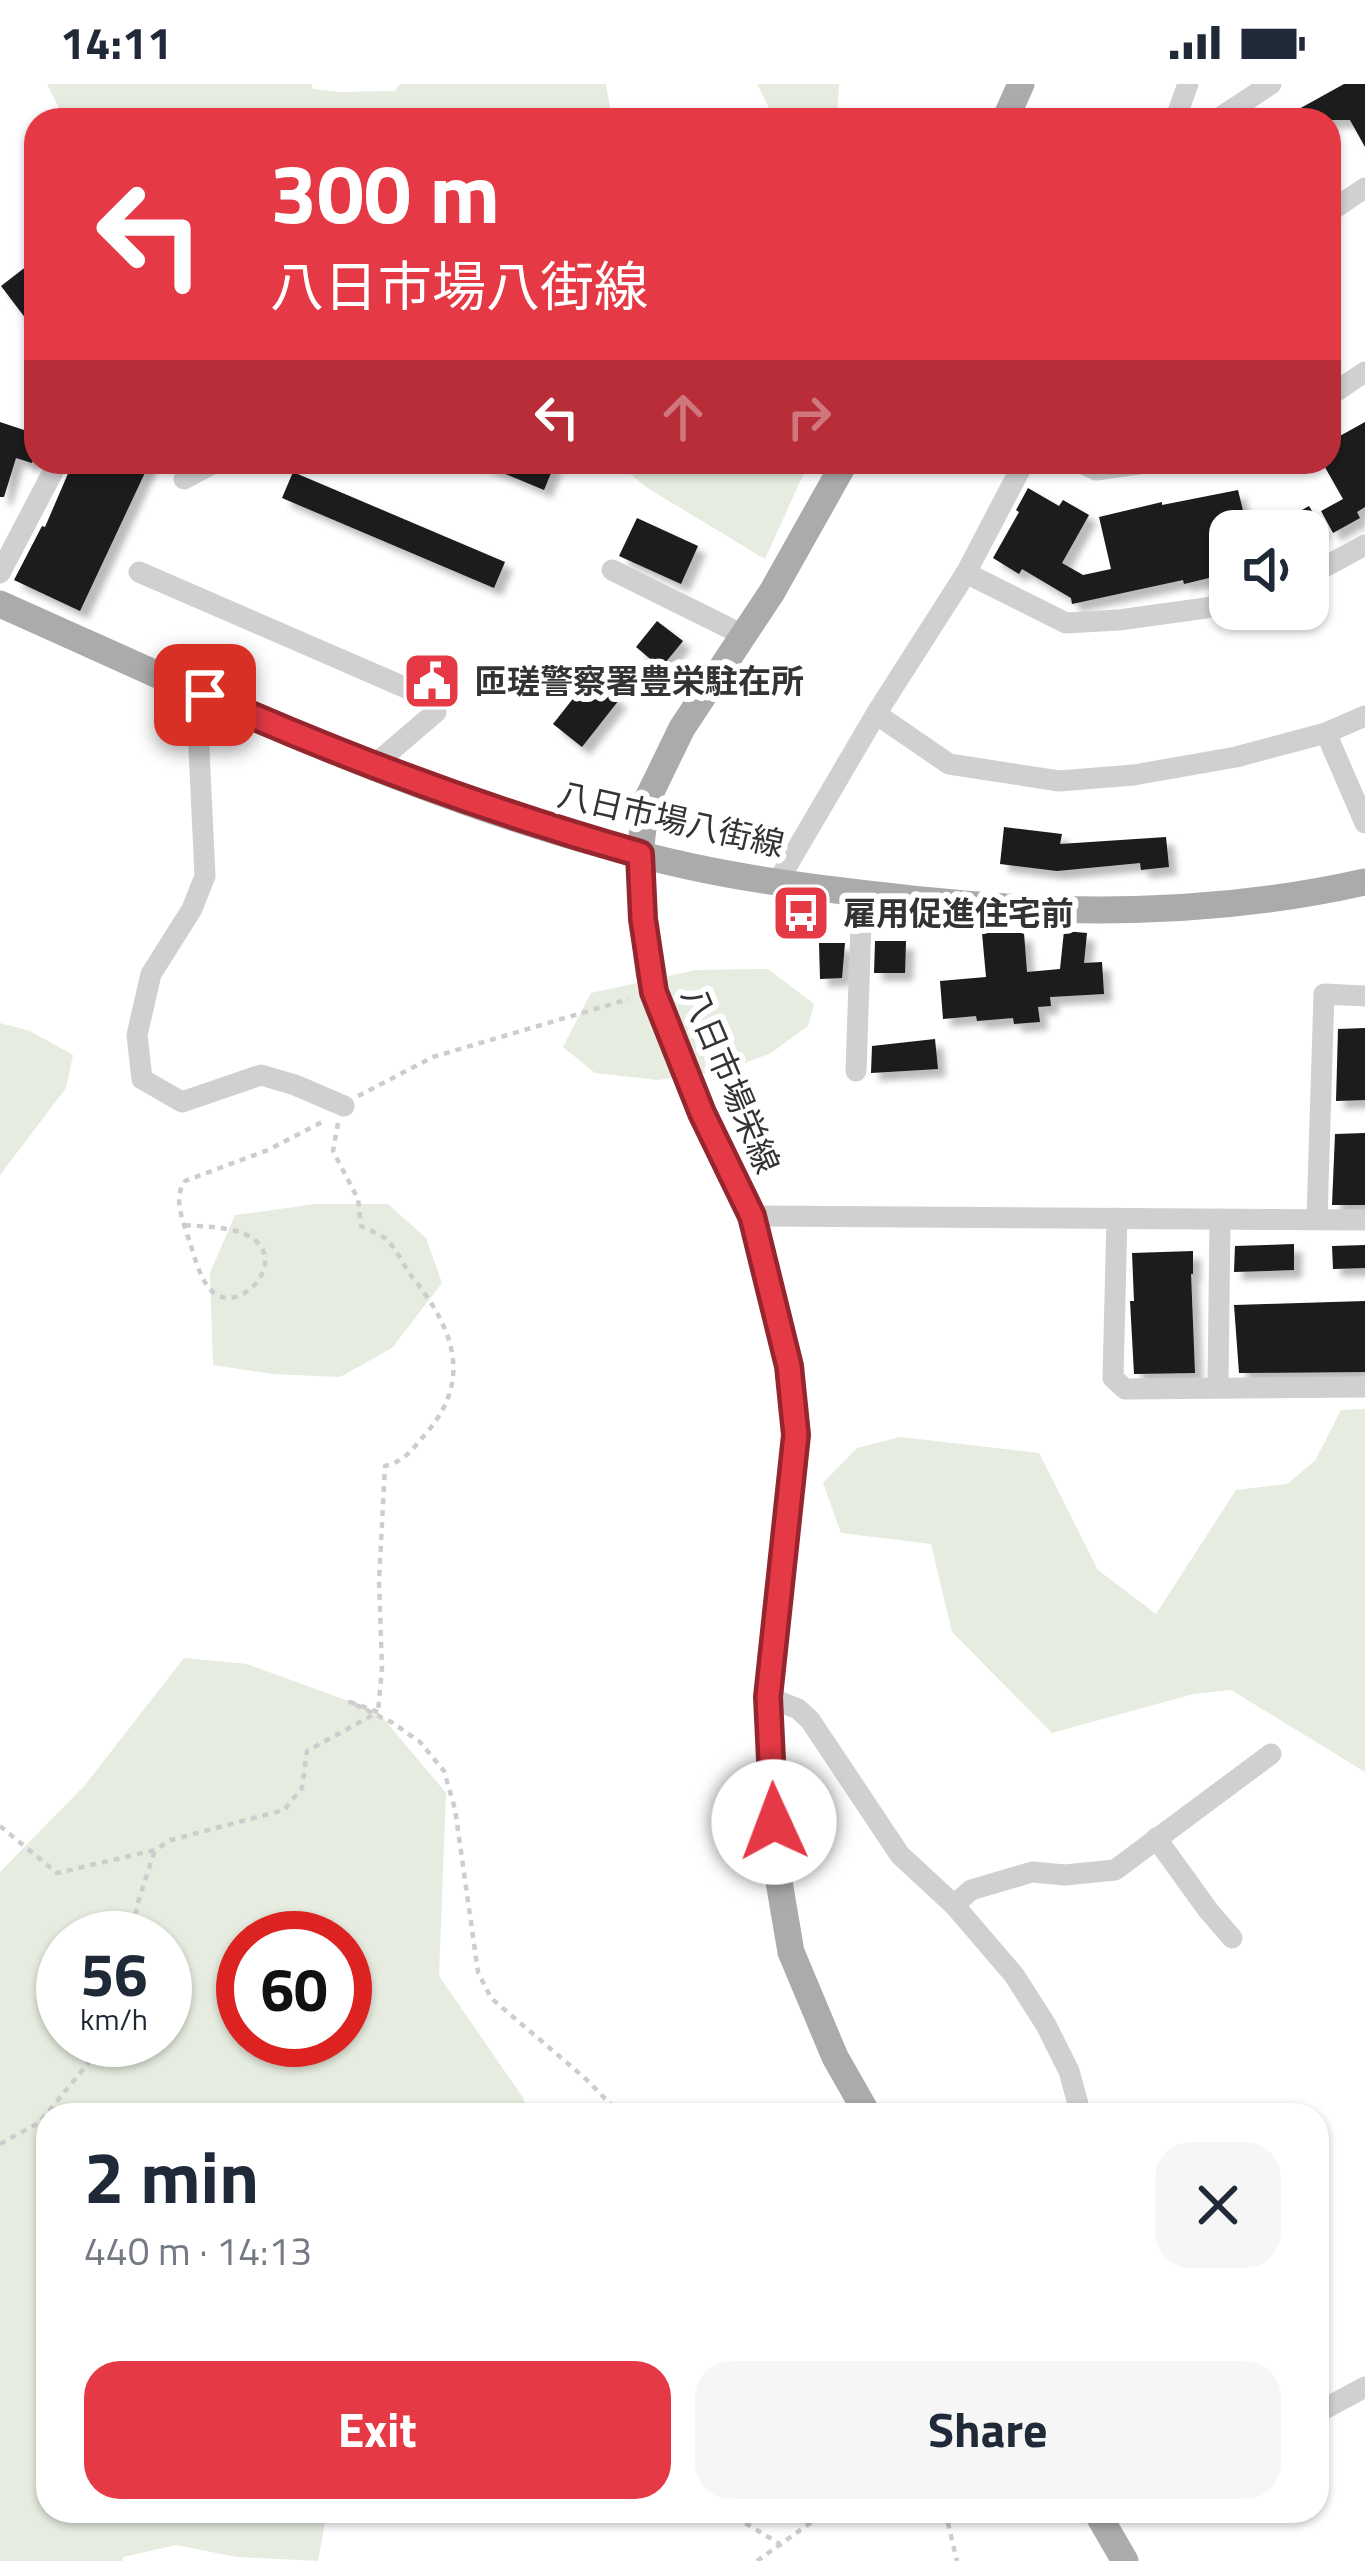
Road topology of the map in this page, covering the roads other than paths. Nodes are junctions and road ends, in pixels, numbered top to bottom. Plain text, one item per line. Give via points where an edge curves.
1 (1271, 84) edge
2 (1234, 108) edge
3 (52, 474) edge
4 (193, 474) edge
5 (837, 474) edge
6 (1018, 474) edge
7 (184, 479) dead end
8 (1365, 545) edge
9 (1329, 565) edge
10 (612, 570) dead end
11 (139, 572) dead end
12 (0, 573) edge
13 (966, 573) junction
14 (0, 604) edge
15 (1209, 605) edge
16 (743, 635) junction
17 (205, 695) junction
18 (877, 714) junction
19 (1365, 716) edge
20 (1326, 733) junction
21 (373, 766) junction
22 (1365, 823) edge
23 (640, 854) junction
24 (1365, 882) edge
25 (777, 883) junction
26 (862, 893) junction
27 (1365, 996) edge
28 (856, 1071) dead end
29 (344, 1106) road end
30 (752, 1216) junction
31 (1118, 1218) junction
32 (1220, 1219) junction
33 (1317, 1220) junction
34 (1365, 1220) edge
35 (1365, 1387) edge
36 (1218, 1388) junction
37 (768, 1697) junction
38 (1270, 1754) dead end
39 (1156, 1838) junction
40 (954, 1905) junction
41 (1232, 1937) dead end
42 (861, 2103) edge
43 (1078, 2103) edge
44 (1365, 2387) edge
45 (1329, 2406) edge
46 (1103, 2523) edge
47 (1124, 2561) edge

1 - 2 street
3 - 12 street
4 - 7 street
5 - 16 main road, 八日市場栄線
6 - 13 street
8 - 9 street
10 - 16 street
11 - 21 street via 434,700 436,712
13 - 15 street via 1066,623
13 - 18 street
14 - 17 main road, 八日市場八街線
16 - 23 main road, 八日市場栄線 via 682,728 646,802
17 - 21 main road, 八日市場八街線
17 - 29 street via 198,728 205,876 151,974 137,1035 142,1079 182,1102 261,1075
18 - 20 street via 950,764 1059,781 1236,757
18 - 25 street
19 - 20 street
20 - 22 street
21 - 23 main road, 八日市場八街線
23 - 25 main road, 八日市場八街線
23 - 30 main road, 八日市場栄線 via 654,992
24 - 26 main road, 八日市場八街線 via 1146,910
25 - 26 main road, 八日市場八街線
26 - 28 street
27 - 33 street via 1324,994
30 - 31 street
30 - 37 main road, 八日市場栄線 via 789,1366 796,1435
31 - 32 street
31 - 36 street via 1113,1378 1125,1389
32 - 33 street
32 - 36 street
33 - 34 street
35 - 36 street
37 - 40 street via 811,1720 891,1842
37 - 42 main road, 八日市場栄線 via 776,1864 791,1952
38 - 39 street
39 - 40 street via 1114,1870 1032,1872 971,1889
39 - 41 street
40 - 43 street via 1046,2025
44 - 45 street
46 - 47 main road

